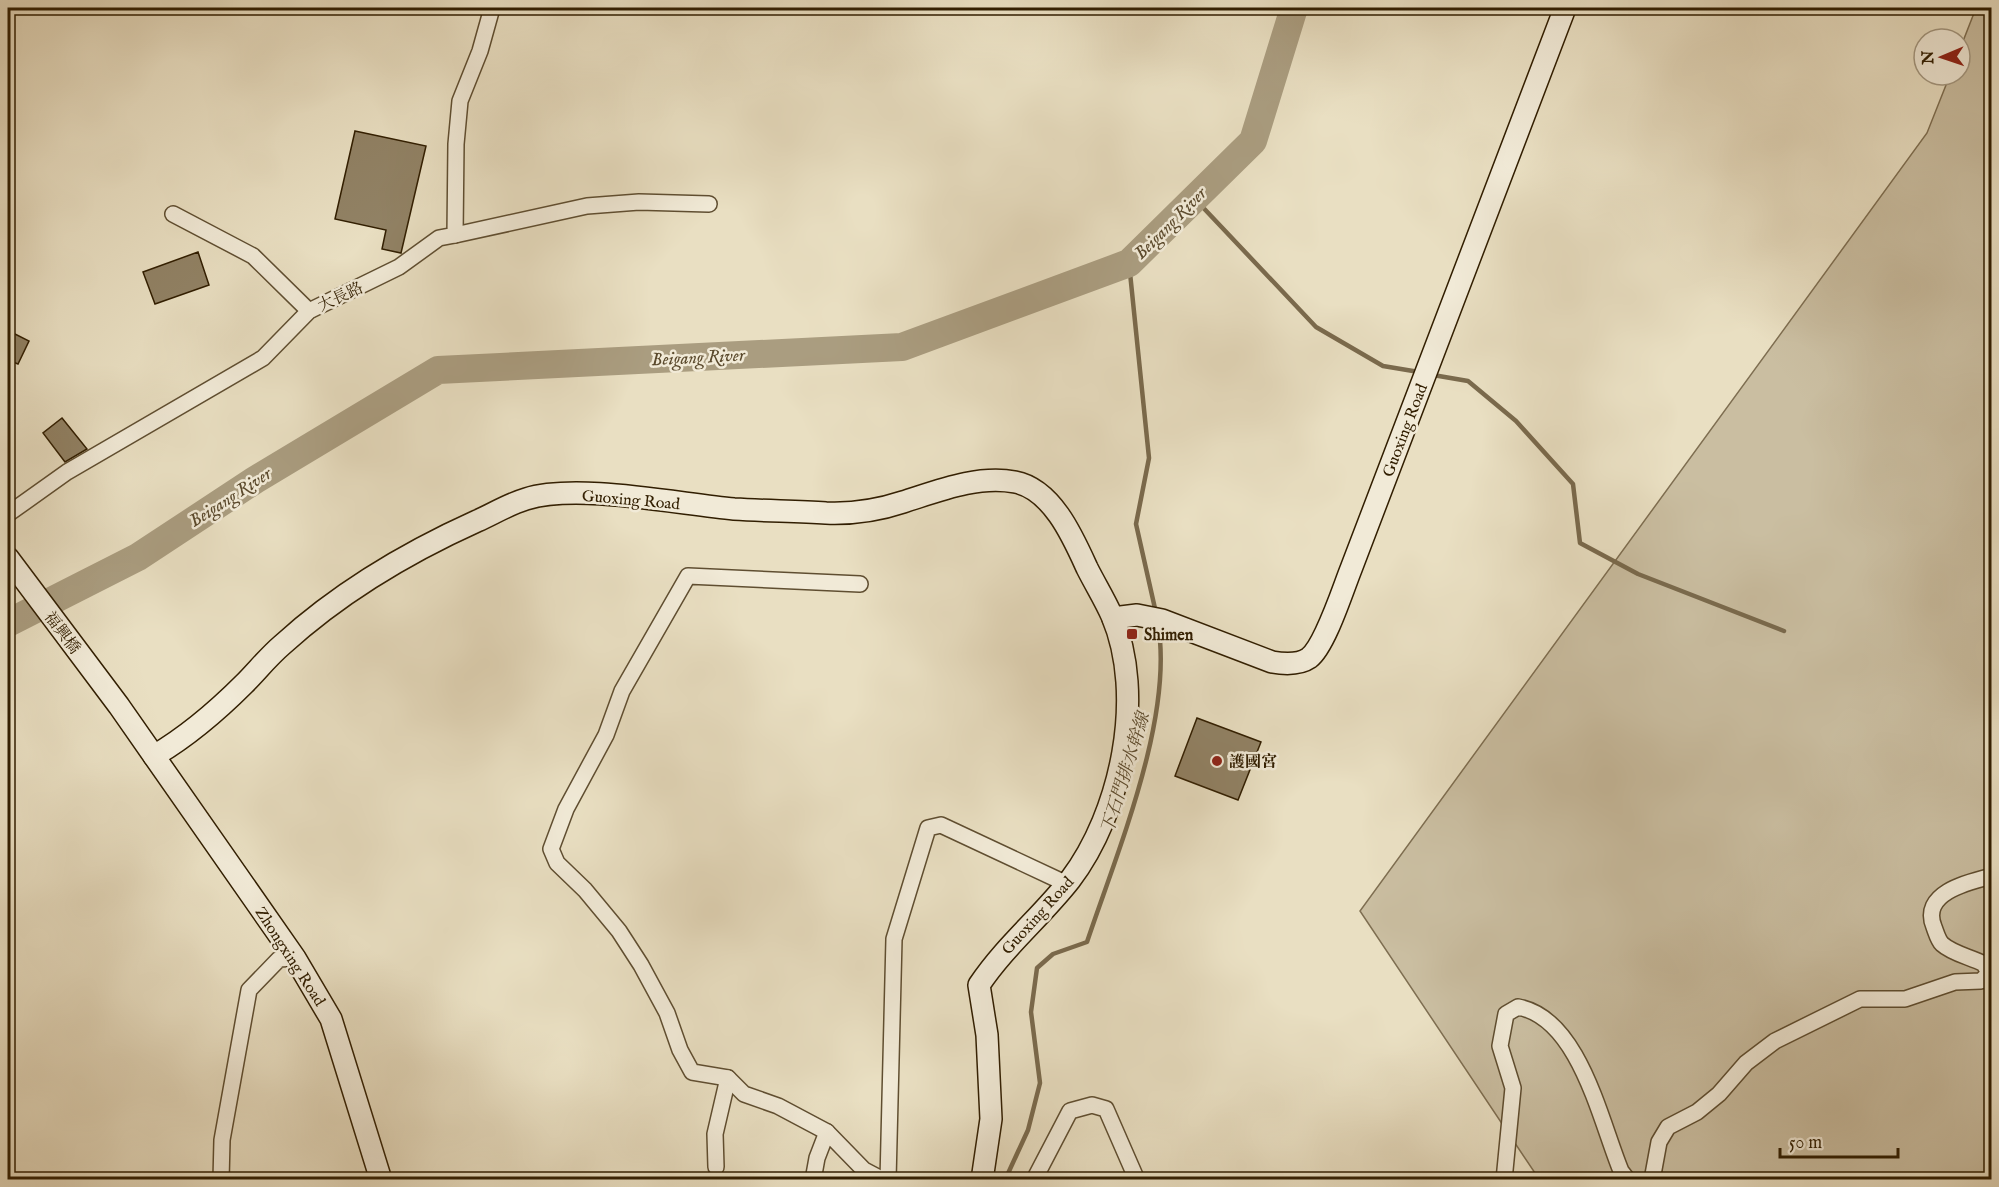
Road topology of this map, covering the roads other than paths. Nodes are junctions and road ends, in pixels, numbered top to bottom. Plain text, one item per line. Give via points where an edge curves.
1 (492, 8) edge
2 (1565, 8) edge
3 (709, 204) dead end
4 (173, 214) dead end
5 (455, 234) junction
6 (309, 311) junction
7 (8, 514) edge
8 (8, 558) edge
9 (860, 584) dead end
10 (1113, 618) junction
11 (154, 756) junction
12 (1992, 876) edge
13 (1067, 884) junction
14 (296, 958) junction
15 (728, 1078) junction
16 (827, 1132) junction
17 (716, 1167) dead end
18 (221, 1179) edge
19 (381, 1179) edge
20 (813, 1179) edge
21 (883, 1179) edge
22 (888, 1179) edge
23 (982, 1179) edge
24 (1034, 1179) edge
25 (1137, 1179) edge
26 (1504, 1179) edge
27 (1628, 1179) edge
28 (1652, 1179) edge

1 - 5 street via 460,100
2 - 10 street, Guoxing Road via 1351,569 1324,634 1309,658 1289,664 1272,662 1162,620 1137,615
3 - 5 street, 大長路 via 639,202 587,206
4 - 6 street via 253,256
5 - 6 street, 大長路 via 439,238 399,267
6 - 7 street, 大長路 via 263,358 67,472
8 - 11 street, 福興橋
9 - 15 street via 687,576 622,691 606,735 554,837 551,849 557,863 585,890 641,965 692,1072
10 - 11 street, Guoxing Road via 1057,513 1036,490 1020,483 977,482 899,504 844,514 553,494 526,499 451,533 331,603 278,648 190,735
10 - 13 street, Guoxing Road via 1129,703 1119,767 1108,815
11 - 14 street, Zhongxing Road
12 - 28 street via 1957,884 1934,904 1931,920 1941,943 1984,964 1989,973 1981,981 1955,982 1905,999 1860,999 1775,1041 1697,1112 1668,1126 1659,1142
13 - 22 street via 942,825 928,828 894,939
13 - 23 street, Guoxing Road via 993,964 979,985 987,1035 991,1119
14 - 18 street via 279,959 249,990 222,1140
14 - 19 street, Zhongxing Road via 332,1019
15 - 16 street via 744,1094 778,1106
15 - 17 street via 715,1134
16 - 20 street
16 - 21 street via 864,1170
24 - 25 street via 1070,1111 1092,1105 1106,1109
26 - 27 street via 1513,1088 1500,1046 1501,1028 1506,1014 1518,1007 1534,1010 1546,1018 1570,1046 1621,1172

